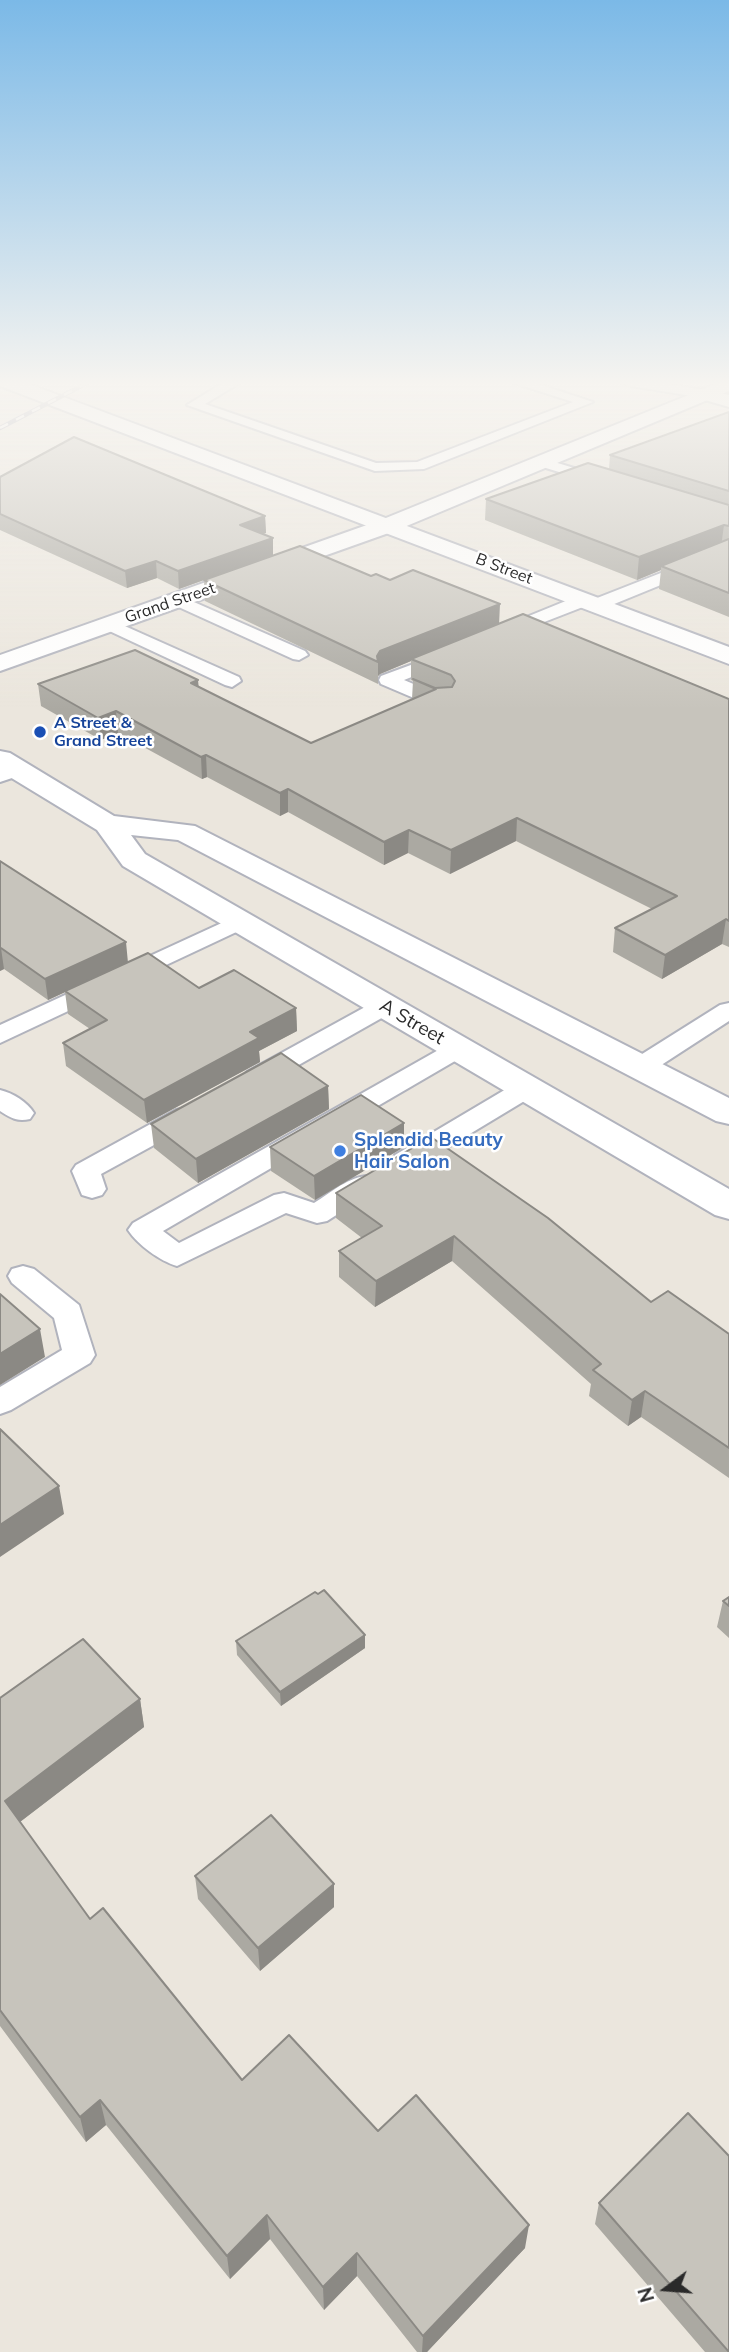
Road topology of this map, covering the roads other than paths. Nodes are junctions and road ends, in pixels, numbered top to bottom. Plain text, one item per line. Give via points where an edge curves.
1 (297, 491) edge
2 (472, 491) edge
3 (389, 525) junction
4 (710, 559) edge
5 (178, 600) junction
6 (590, 602) junction
7 (109, 624) junction
8 (486, 640) edge
9 (461, 650) edge
10 (299, 655) edge
11 (729, 656) edge
12 (0, 663) edge
13 (232, 681) dead end
14 (442, 703) edge
15 (6, 768) edge
16 (107, 824) junction
17 (239, 922) junction
18 (385, 1006) junction
19 (729, 1010) edge
20 (0, 1035) edge
21 (458, 1049) junction
22 (640, 1067) junction
23 (527, 1088) junction
24 (229, 1093) edge
25 (205, 1106) edge
26 (729, 1113) edge
27 (92, 1189) dead end
28 (729, 1206) edge
29 (23, 1276) dead end
30 (0, 1402) edge

1 - 3 street, B Street
2 - 3 street, Grand Street
3 - 5 street, Grand Street
3 - 6 street, B Street
4 - 6 lane
5 - 7 street, Grand Street
5 - 10 lane
6 - 8 lane
6 - 11 street, B Street
7 - 12 street, Grand Street
7 - 13 lane
9 - 14 lane via 388,680
15 - 16 street, A Street
16 - 17 street, A Street via 134,860
16 - 22 street, A Street via 185,832
17 - 18 street, A Street
17 - 20 lane
18 - 21 street, A Street
18 - 24 lane
19 - 22 lane
21 - 23 street, A Street
21 - 23 lane via 143,1230 177,1256 284,1202 317,1214
22 - 26 street, A Street
23 - 28 street, A Street
25 - 27 lane via 86,1171
29 - 30 lane via 68,1313 79,1355

